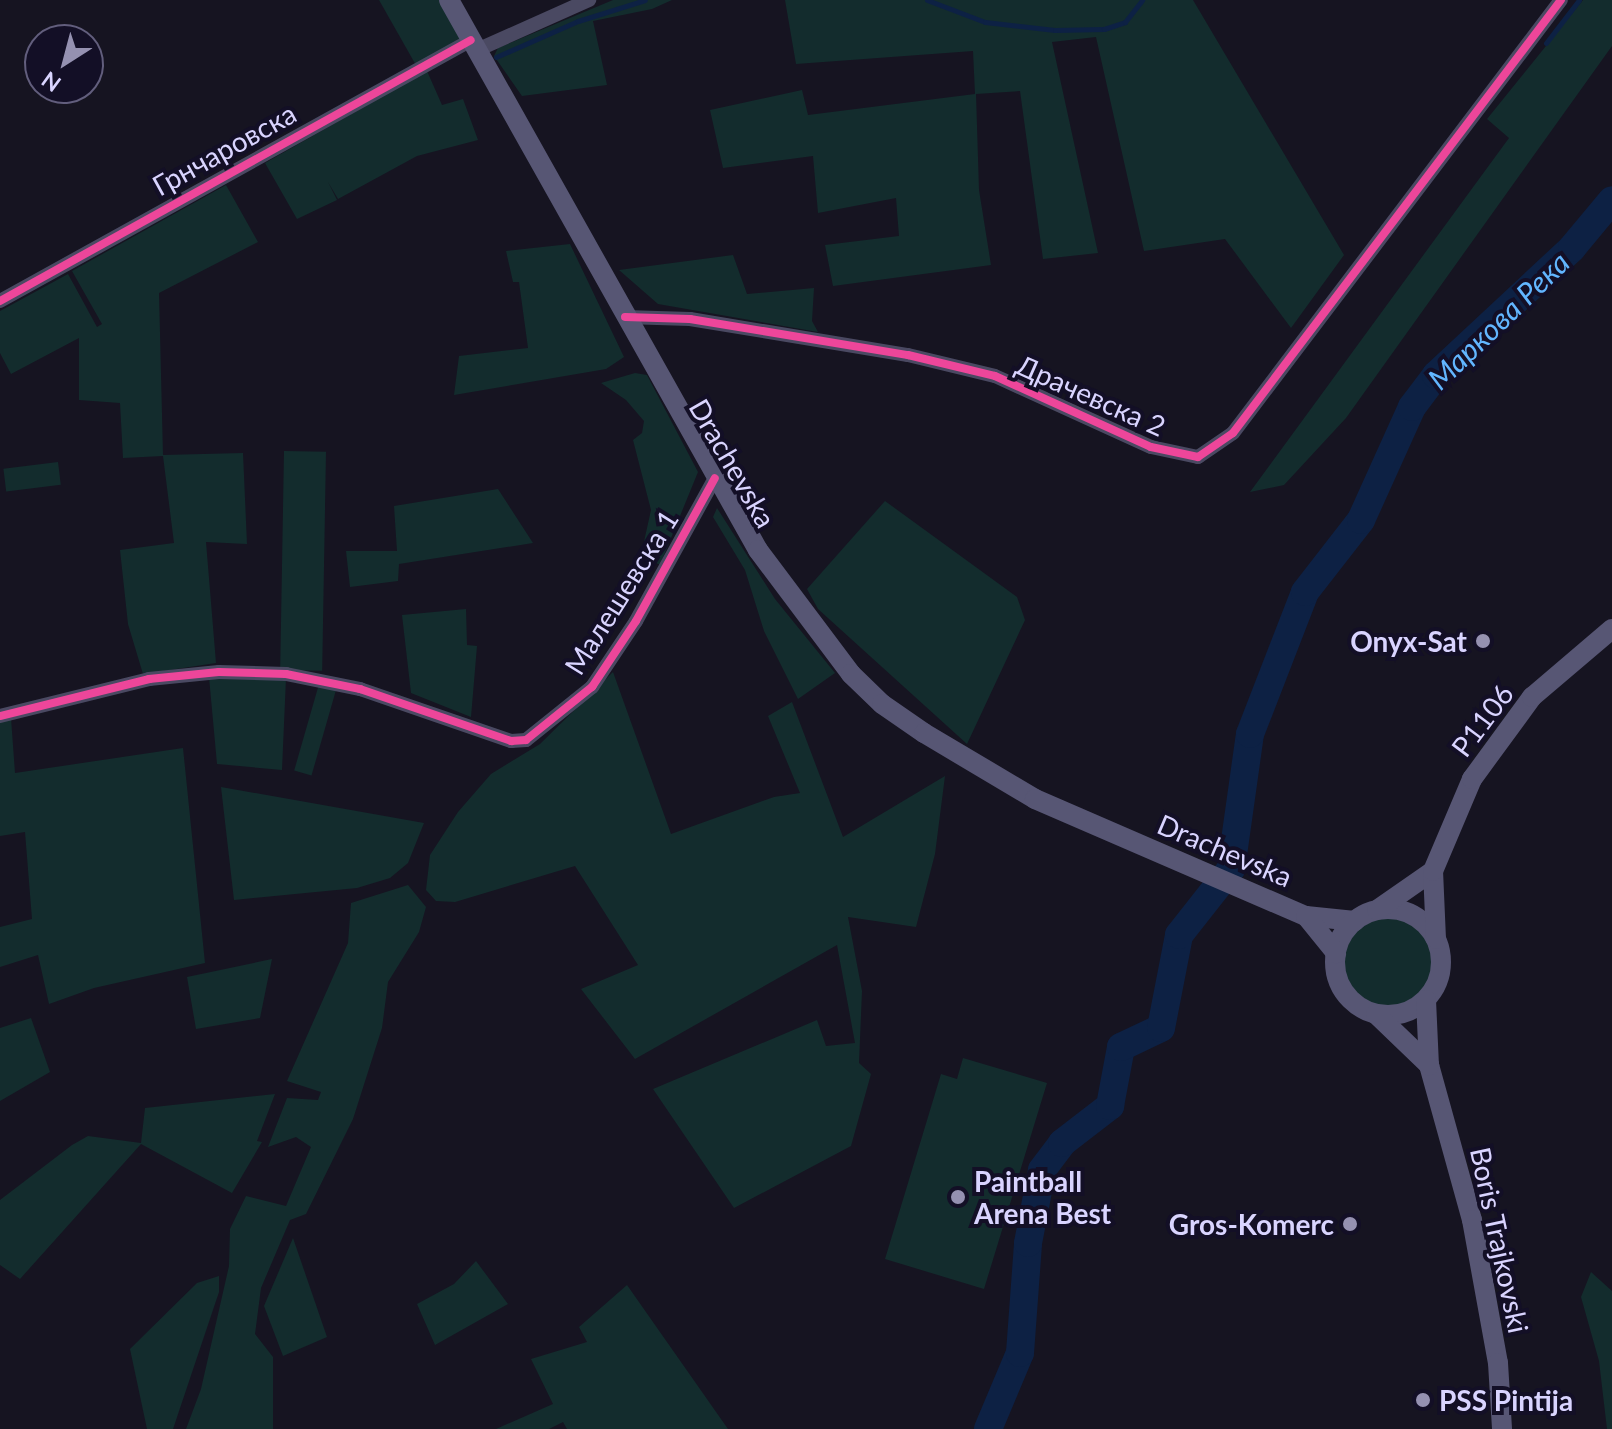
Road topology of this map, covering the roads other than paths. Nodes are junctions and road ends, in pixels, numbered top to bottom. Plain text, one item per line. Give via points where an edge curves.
1 (449, 0) edge
2 (589, 0) edge
3 (1561, 0) edge
4 (474, 45) junction
5 (0, 301) edge
6 (625, 317) junction
7 (715, 478) junction
8 (1612, 629) edge
9 (0, 716) edge
10 (1433, 871) junction
11 (1375, 911) junction
12 (1306, 916) junction
13 (1355, 921) junction
14 (1436, 939) junction
15 (1336, 953) junction
16 (1426, 1000) junction
17 (1376, 1014) junction
18 (1429, 1065) junction
19 (1502, 1429) edge

1 - 4 main road, Drachevska
2 - 4 street, Грнчаровска
3 - 6 street, Драчевска 2 via 1233,433 1198,457 1151,447 995,376 908,355 690,319
4 - 5 street, Грнчаровска
4 - 6 main road, Drachevska
6 - 7 main road, Drachevska
7 - 9 street, Малешевска 1 via 636,621 592,687 526,740 502,738 360,689 286,674 219,672 149,679
7 - 12 main road, Drachevska via 814,627 882,704 973,766
8 - 10 main road, P1106 via 1510,722 1472,779
10 - 11 main road
10 - 14 main road, Boris Trajkovski
11 - 13 main road
11 - 14 main road via 1415,917
12 - 13 main road, Drachevska
12 - 15 main road, Drachevska
13 - 15 main road
14 - 16 main road, Boris Trajkovski via 1441,971
15 - 17 main road via 1344,991
16 - 17 main road via 1397,1014
16 - 18 main road, Boris Trajkovski
17 - 18 main road
18 - 19 main road, Boris Trajkovski via 1472,1220 1498,1363

